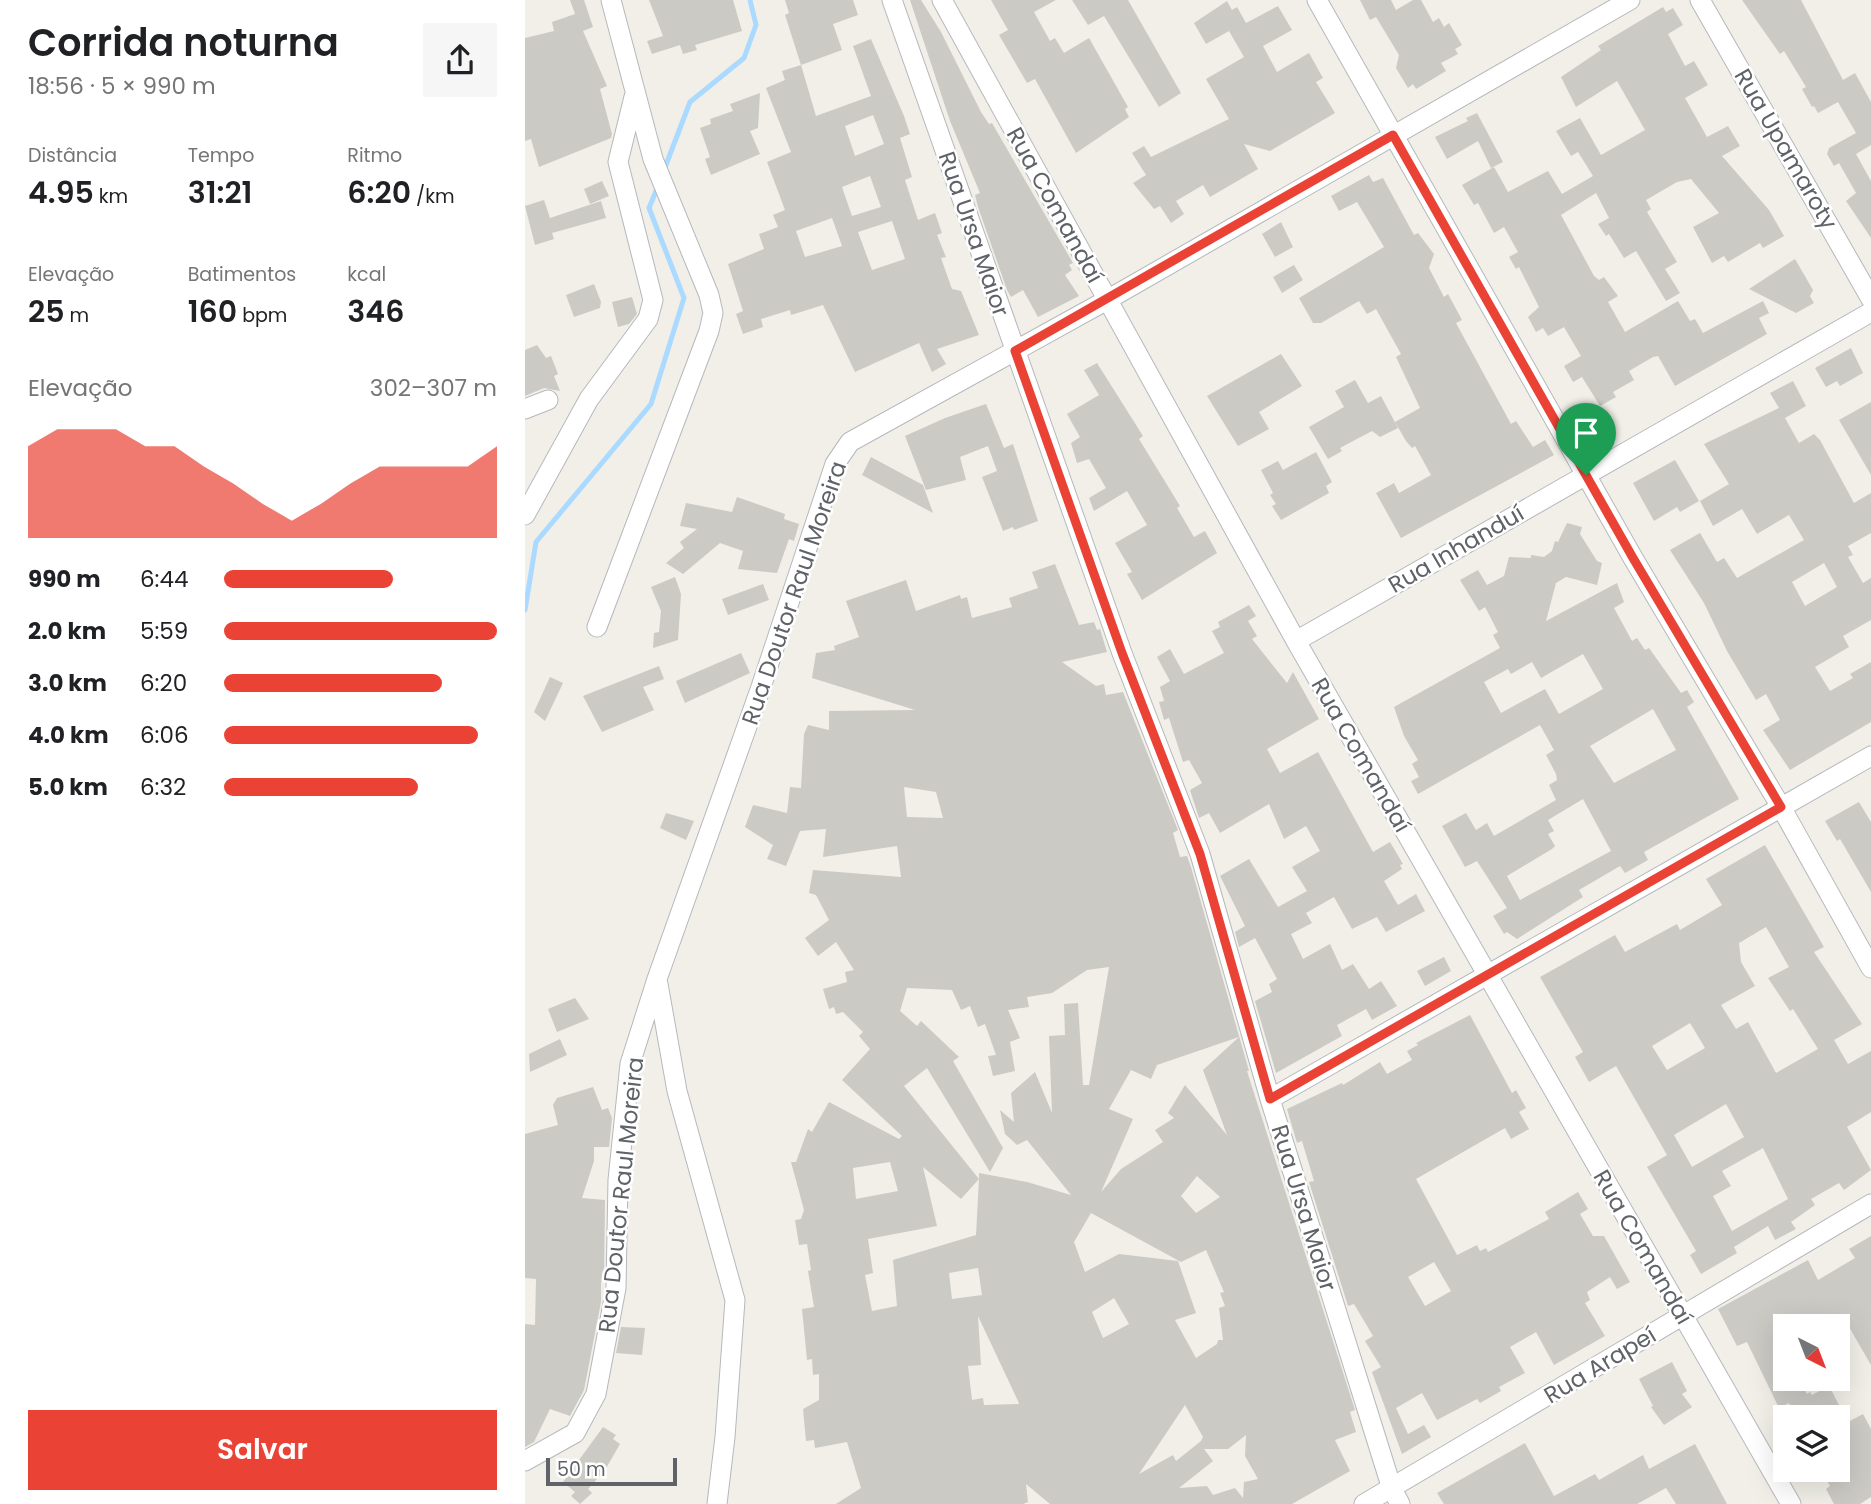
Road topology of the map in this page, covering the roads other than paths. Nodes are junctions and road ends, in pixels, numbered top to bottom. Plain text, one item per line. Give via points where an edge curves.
1 (611, 0) edge
2 (892, 0) edge
3 (942, 0) edge
4 (1317, 0) edge
5 (1630, 0) edge
6 (1700, 0) edge
7 (634, 96) junction
8 (1393, 135) junction
9 (1871, 299) edge
10 (1107, 300) junction
11 (1871, 312) edge
12 (1015, 351) junction
13 (548, 400) dead end
14 (525, 409) edge
15 (1586, 475) junction
16 (525, 515) edge
17 (597, 627) dead end
18 (1296, 641) junction
19 (1871, 756) edge
20 (1781, 807) junction
21 (1871, 968) edge
22 (1486, 973) junction
23 (657, 979) junction
24 (1270, 1099) junction
25 (1871, 1204) edge
26 (1682, 1315) junction
27 (525, 1461) edge
28 (1396, 1496) edge
29 (717, 1504) edge
30 (1364, 1504) edge
31 (1791, 1504) edge

1 - 7 street
2 - 12 street, Rua Ursa Maior
3 - 10 street, Rua Comandaí
4 - 8 street
5 - 8 street, Rua Doutor Raul Moreira
6 - 9 street, Rua Upamaroty
7 - 16 street via 618,162 653,300 648,319 589,399
7 - 17 street via 653,159 713,313
8 - 10 street, Rua Doutor Raul Moreira
8 - 15 street
10 - 12 street, Rua Doutor Raul Moreira
10 - 18 street, Rua Comandaí
11 - 15 street, Rua Inhanduí
12 - 23 street, Rua Doutor Raul Moreira via 850,442 835,464
12 - 24 street, Rua Ursa Maior via 1122,653 1200,854
13 - 14 street
15 - 18 street, Rua Inhanduí
15 - 20 street
18 - 22 street, Rua Comandaí
19 - 20 street
20 - 21 street
20 - 22 street
22 - 24 street
22 - 26 street, Rua Comandaí
23 - 27 street, Rua Doutor Raul Moreira via 630,1065 618,1180 616,1288 596,1394 575,1433
23 - 29 street via 677,1091 735,1300
24 - 28 street, Rua Ursa Maior
25 - 26 street, Rua Arapeí
26 - 28 street, Rua Arapeí
26 - 31 street, Rua Comandaí
28 - 30 street, Rua Arapeí

